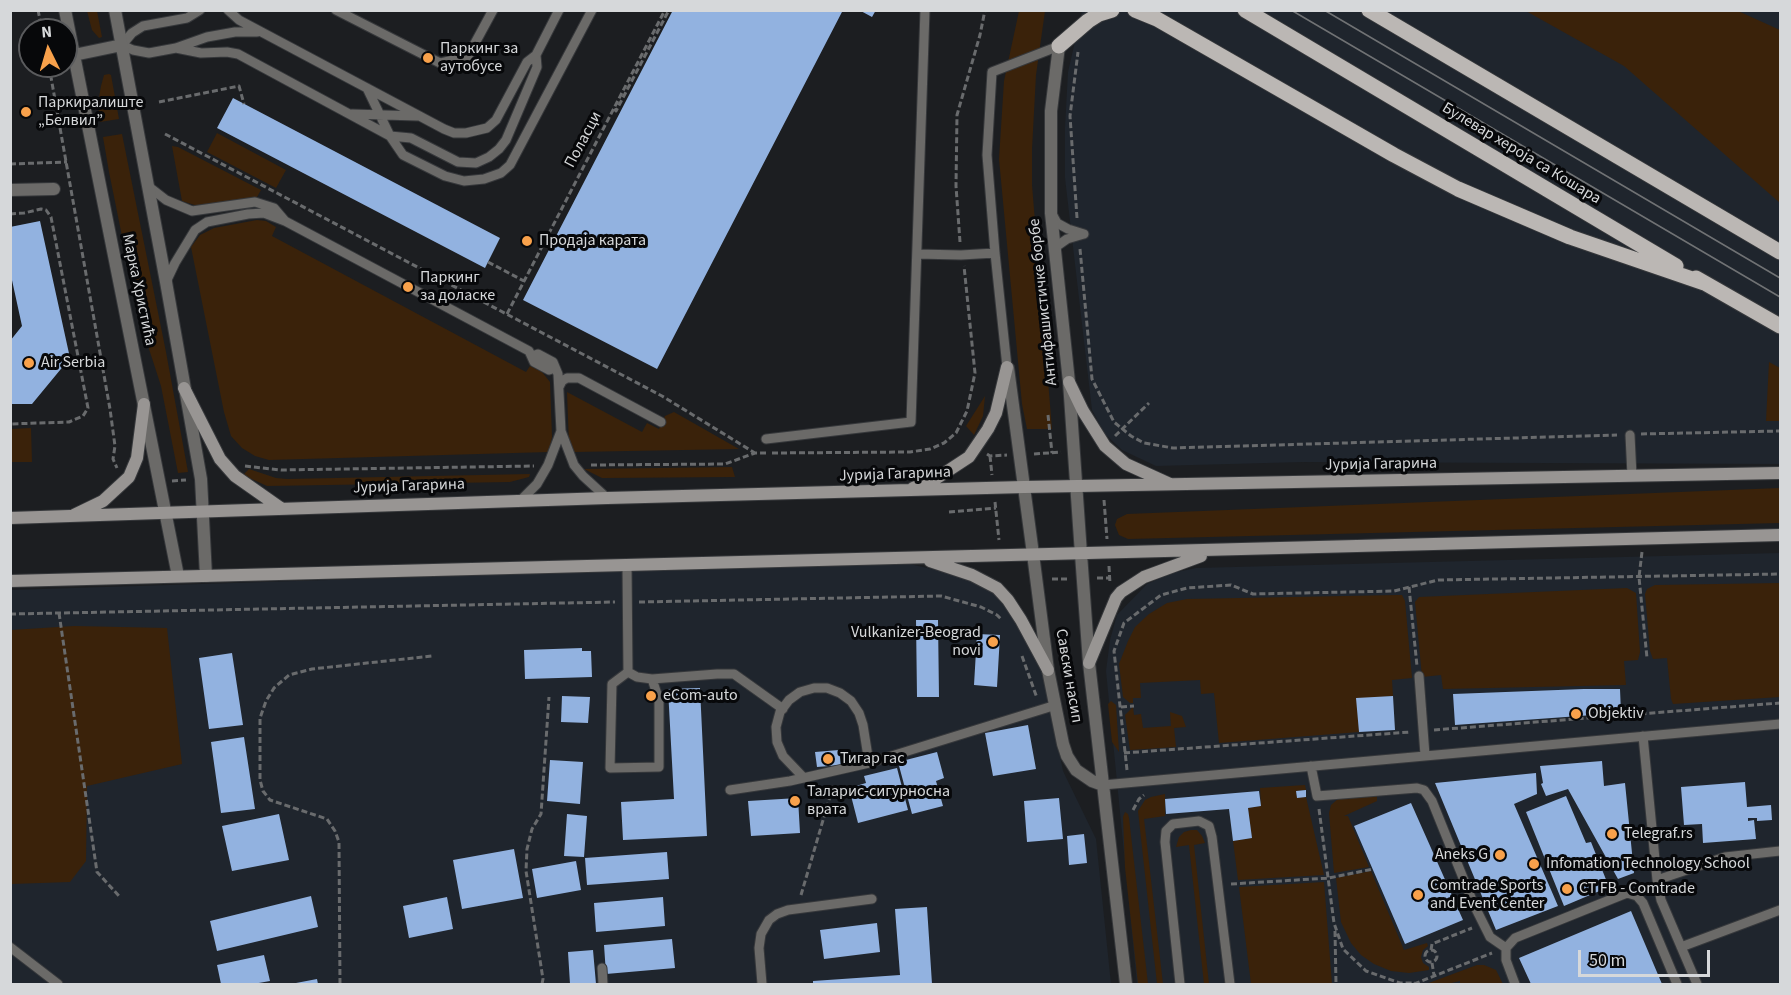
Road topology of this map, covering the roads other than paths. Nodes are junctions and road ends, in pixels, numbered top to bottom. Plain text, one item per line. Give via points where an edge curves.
1 (115, 10) edge
2 (200, 10) edge
3 (228, 10) edge
4 (336, 10) edge
5 (493, 10) edge
6 (559, 10) edge
7 (592, 10) edge
8 (925, 10) edge
9 (1112, 10) edge
10 (1136, 10) edge
11 (1245, 10) edge
12 (1369, 10) edge
13 (270, 37) junction
14 (122, 45) junction
15 (1059, 46) junction
16 (176, 48) junction
17 (78, 54) edge
18 (536, 55) junction
19 (78, 75) edge
20 (366, 88) junction
21 (350, 114) junction
22 (380, 115) junction
23 (421, 116) junction
24 (390, 136) junction
25 (148, 186) junction
26 (54, 189) dead end
27 (10, 190) edge
28 (1051, 213) junction
29 (285, 221) junction
30 (1780, 252) edge
31 (995, 253) junction
32 (916, 254) junction
33 (1055, 257) junction
34 (166, 282) junction
35 (1704, 283) junction
36 (1780, 326) edge
37 (1008, 367) junction
38 (1069, 382) junction
39 (184, 388) junction
40 (559, 392) junction
41 (144, 404) junction
42 (661, 422) dead end
43 (561, 431) junction
44 (1630, 435) road end
45 (766, 439) dead end
46 (1780, 473) edge
47 (1632, 476) junction
48 (1174, 486) junction
49 (1077, 487) junction
50 (1024, 488) junction
51 (904, 491) junction
52 (607, 498) junction
53 (521, 500) junction
54 (282, 508) junction
55 (204, 512) junction
56 (166, 513) junction
57 (68, 517) junction
58 (10, 519) edge
59 (1780, 536) edge
60 (1214, 551) junction
61 (1033, 554) junction
62 (1081, 554) junction
63 (920, 558) junction
64 (627, 566) junction
65 (178, 576) junction
66 (206, 576) junction
67 (10, 581) edge
68 (1089, 663) junction
69 (1048, 670) junction
70 (628, 672) junction
71 (1419, 676) road end
72 (652, 679) junction
73 (1056, 705) junction
74 (783, 709) junction
75 (1780, 724) edge
76 (1643, 736) junction
77 (1425, 755) junction
78 (869, 763) junction
79 (1311, 766) junction
80 (804, 778) junction
81 (1103, 784) junction
82 (730, 790) dead end
83 (1780, 851) edge
84 (1657, 880) junction
85 (872, 899) dead end
86 (1780, 910) edge
87 (10, 947) edge
88 (1681, 947) junction
89 (1506, 948) junction
90 (602, 968) dead end
91 (58, 984) edge
92 (603, 984) edge
93 (762, 984) edge
94 (1126, 984) edge
95 (1180, 984) edge
96 (1230, 984) edge
97 (1515, 984) edge
98 (1677, 984) edge
99 (1697, 984) edge

1 - 14 street, Марка Христића
2 - 14 lane via 187,18 143,26
3 - 13 lane
4 - 5 lane via 440,63 468,56
6 - 18 lane
7 - 24 lane via 510,165 501,173 464,181 445,176 403,155
8 - 32 lane
9 - 15 main road via 1088,21
10 - 35 main road via 1458,189 1570,237
11 - 35 main road, Булевар хероја са Кошара
12 - 30 main road
13 - 16 lane via 258,32 235,32
13 - 20 lane
14 - 16 lane via 149,53
14 - 17 street
14 - 25 street, Марка Христића
15 - 28 street, Антифашистичке борбе via 1051,111
15 - 31 lane via 992,72 987,155
16 - 21 lane via 238,54
18 - 23 lane via 527,62 501,112 487,128 454,133
18 - 24 lane via 537,67 506,140 489,157 458,162 411,138
19 - 41 street, Марка Христића
20 - 22 lane
20 - 23 lane
21 - 22 lane
21 - 24 lane
22 - 23 lane
22 - 24 lane
25 - 29 lane via 166,200 192,211 255,202 274,207
25 - 34 street, Марка Христића
26 - 27 street
28 - 33 street, Антифашистичке борбе
28 - 33 lane via 1057,223 1084,234 1058,246
29 - 34 lane via 256,213 207,222 190,237
29 - 40 lane via 529,351 534,362 549,370 555,368
31 - 32 lane
31 - 37 lane
32 - 45 lane via 911,422
33 - 38 street, Антифашистичке борбе
34 - 39 street, Марка Христића
35 - 36 main road, Булевар хероја са Кошара
37 - 50 street
37 - 51 main road via 996,413 969,457 937,478
38 - 48 main road via 1105,446 1126,464
38 - 49 street, Антифашистичке борбе
39 - 54 main road via 220,459 235,476
39 - 55 street, Марка Христића
40 - 42 lane via 562,381 579,378
40 - 43 lane
41 - 56 street, Марка Христића
41 - 57 main road via 137,458 129,477 103,501
43 - 52 lane via 574,465
43 - 53 lane via 537,484
44 - 47 lane
46 - 47 main road, Јурија Гагарина
47 - 48 main road, Јурија Гагарина
48 - 49 main road, Јурија Гагарина
49 - 50 main road, Јурија Гагарина
49 - 62 street, Антифашистичке борбе
50 - 51 main road, Јурија Гагарина
50 - 61 street
51 - 52 main road, Јурија Гагарина
52 - 53 main road, Јурија Гагарина
53 - 54 main road, Јурија Гагарина
54 - 55 main road, Јурија Гагарина
55 - 56 main road, Јурија Гагарина
55 - 66 street, Марка Христића
56 - 57 main road, Јурија Гагарина
56 - 65 street, Марка Христића
57 - 58 main road, Јурија Гагарина
59 - 60 main road
60 - 62 main road
60 - 68 main road via 1144,577 1121,592
61 - 62 main road
61 - 63 main road
61 - 69 street, Савски насип
62 - 68 street, Савски насип
63 - 64 main road
63 - 69 main road via 972,575 997,588 1021,620
64 - 66 main road
64 - 70 lane
65 - 66 main road
65 - 67 main road
68 - 81 street, Савски насип
69 - 73 street, Савски насип
70 - 72 lane
70 - 72 lane via 612,684 610,768 659,767 659,700
71 - 77 lane
72 - 74 lane via 734,674
73 - 78 lane
73 - 81 street, Савски насип via 1067,756 1083,776
74 - 78 lane via 800,692 814,688 840,693 859,712
74 - 80 lane via 776,727 777,742 783,756
75 - 76 lane
76 - 77 lane
76 - 84 lane
77 - 79 lane
78 - 80 lane
79 - 81 lane
79 - 89 lane via 1317,796 1424,790 1490,938
80 - 82 lane
81 - 94 street, Савски насип
83 - 84 lane via 1725,857
84 - 88 lane
85 - 93 lane via 777,914 761,934
86 - 88 lane
87 - 91 lane
88 - 99 lane
89 - 97 lane
89 - 98 lane via 1515,938 1627,893 1643,903
90 - 92 lane
95 - 96 lane via 1166,831 1173,824 1199,821 1209,826 1212,837

